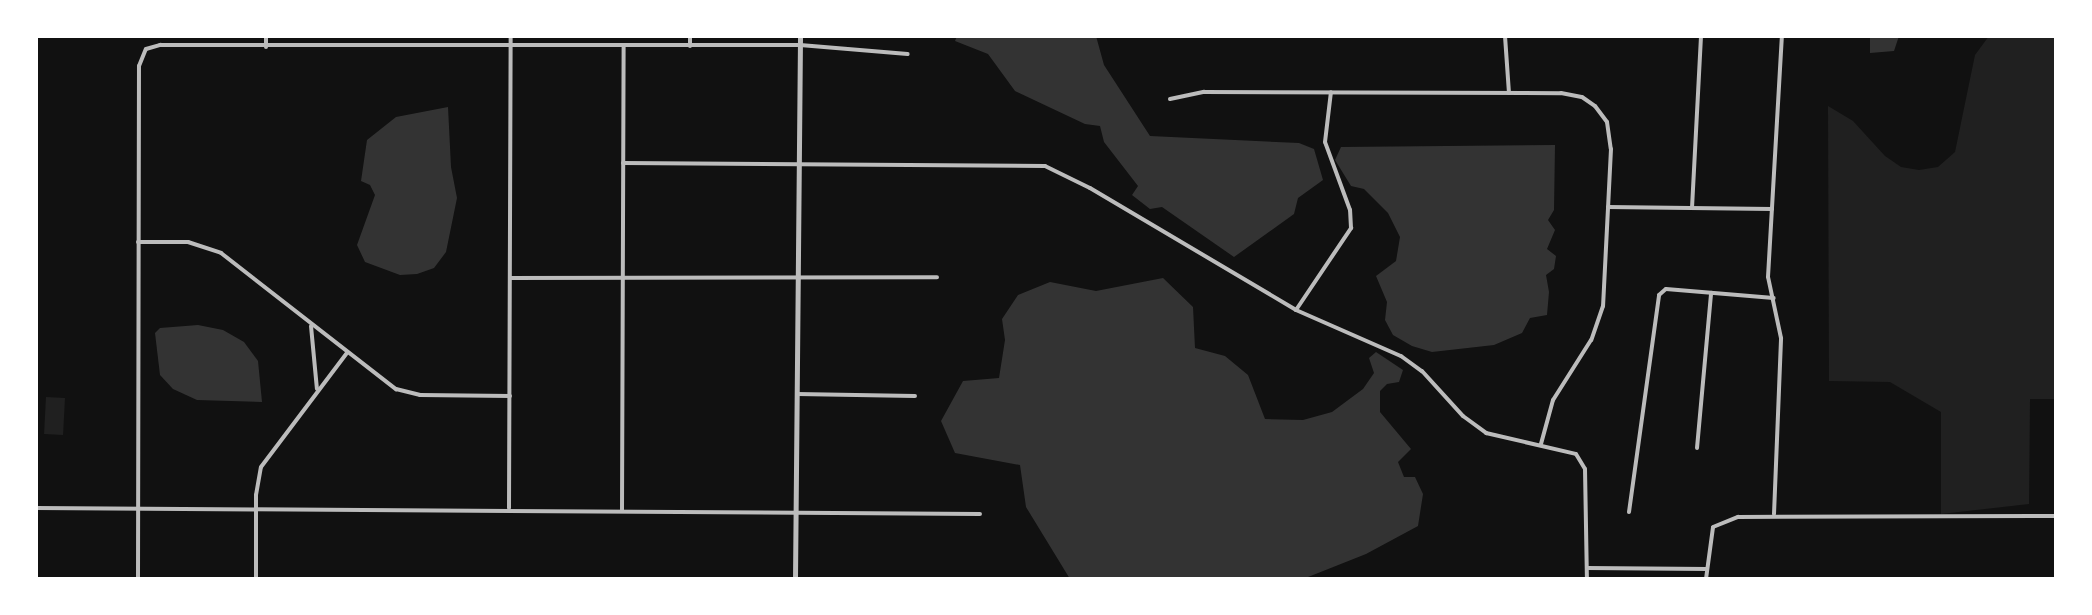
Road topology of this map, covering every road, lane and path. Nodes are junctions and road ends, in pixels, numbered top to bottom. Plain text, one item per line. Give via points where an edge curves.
1 (266, 36) edge
2 (511, 36) edge
3 (690, 36) edge
4 (800, 36) edge
5 (1505, 36) edge
6 (1701, 36) edge
7 (1782, 36) edge
8 (800, 45) junction
9 (690, 46) junction
10 (266, 47) junction
11 (624, 47) junction
12 (511, 48) junction
13 (908, 54) dead end
14 (1331, 92) junction
15 (1509, 93) junction
16 (1170, 99) dead end
17 (623, 163) junction
18 (799, 164) junction
19 (1608, 207) junction
20 (1692, 208) junction
21 (1772, 209) junction
22 (138, 242) junction
23 (937, 277) dead end
24 (510, 278) junction
25 (622, 279) junction
26 (798, 279) junction
27 (1711, 293) junction
28 (1774, 298) junction
29 (1296, 310) junction
30 (311, 326) junction
31 (347, 353) junction
32 (318, 390) junction
33 (797, 394) junction
34 (510, 396) junction
35 (915, 396) dead end
36 (1541, 444) junction
37 (1697, 448) dead end
38 (36, 508) edge
39 (137, 508) junction
40 (256, 508) junction
41 (509, 508) junction
42 (622, 510) junction
43 (796, 511) junction
44 (1629, 512) dead end
45 (980, 514) dead end
46 (1774, 514) junction
47 (2056, 516) edge
48 (1587, 568) junction
49 (1707, 569) junction
50 (138, 579) edge
51 (256, 579) edge
52 (795, 579) edge
53 (1587, 579) edge
54 (1706, 579) edge

1 - 10 street
2 - 12 street
3 - 9 street
4 - 8 street
5 - 15 street
6 - 20 street
7 - 21 street
8 - 9 street
8 - 13 street
8 - 18 street
9 - 11 street
10 - 12 street
10 - 22 street via 160,45 146,49 139,66
11 - 12 street
11 - 17 street
12 - 24 street
14 - 15 street
14 - 16 street via 1204,92
14 - 29 street via 1325,142 1350,210 1351,228
15 - 19 street via 1572,95 1595,106 1610,134
17 - 18 street
17 - 25 street
18 - 26 street
18 - 29 street via 1045,166 1090,188
19 - 20 street
19 - 36 street via 1600,318 1591,340 1553,400
20 - 21 street
21 - 28 street via 1768,277
22 - 30 street via 188,242 221,253
22 - 39 street
23 - 26 street
24 - 25 street
24 - 34 street
25 - 26 street
25 - 42 street
26 - 33 street
27 - 28 street
27 - 37 street
27 - 44 street via 1666,289 1659,296
28 - 46 street via 1781,338
29 - 36 street via 1401,356 1486,433
30 - 31 street
30 - 32 street
31 - 32 street
31 - 34 street via 396,389 412,395
32 - 40 street via 266,458 258,479
33 - 35 street
33 - 43 street
34 - 41 street
36 - 48 street via 1572,452 1583,463
38 - 39 street
39 - 40 street
39 - 50 street
40 - 41 street
40 - 51 street
41 - 42 street
42 - 43 street
43 - 45 street
43 - 52 street
46 - 47 street
46 - 49 street via 1718,523 1709,537
48 - 49 street
48 - 53 street
49 - 54 street

